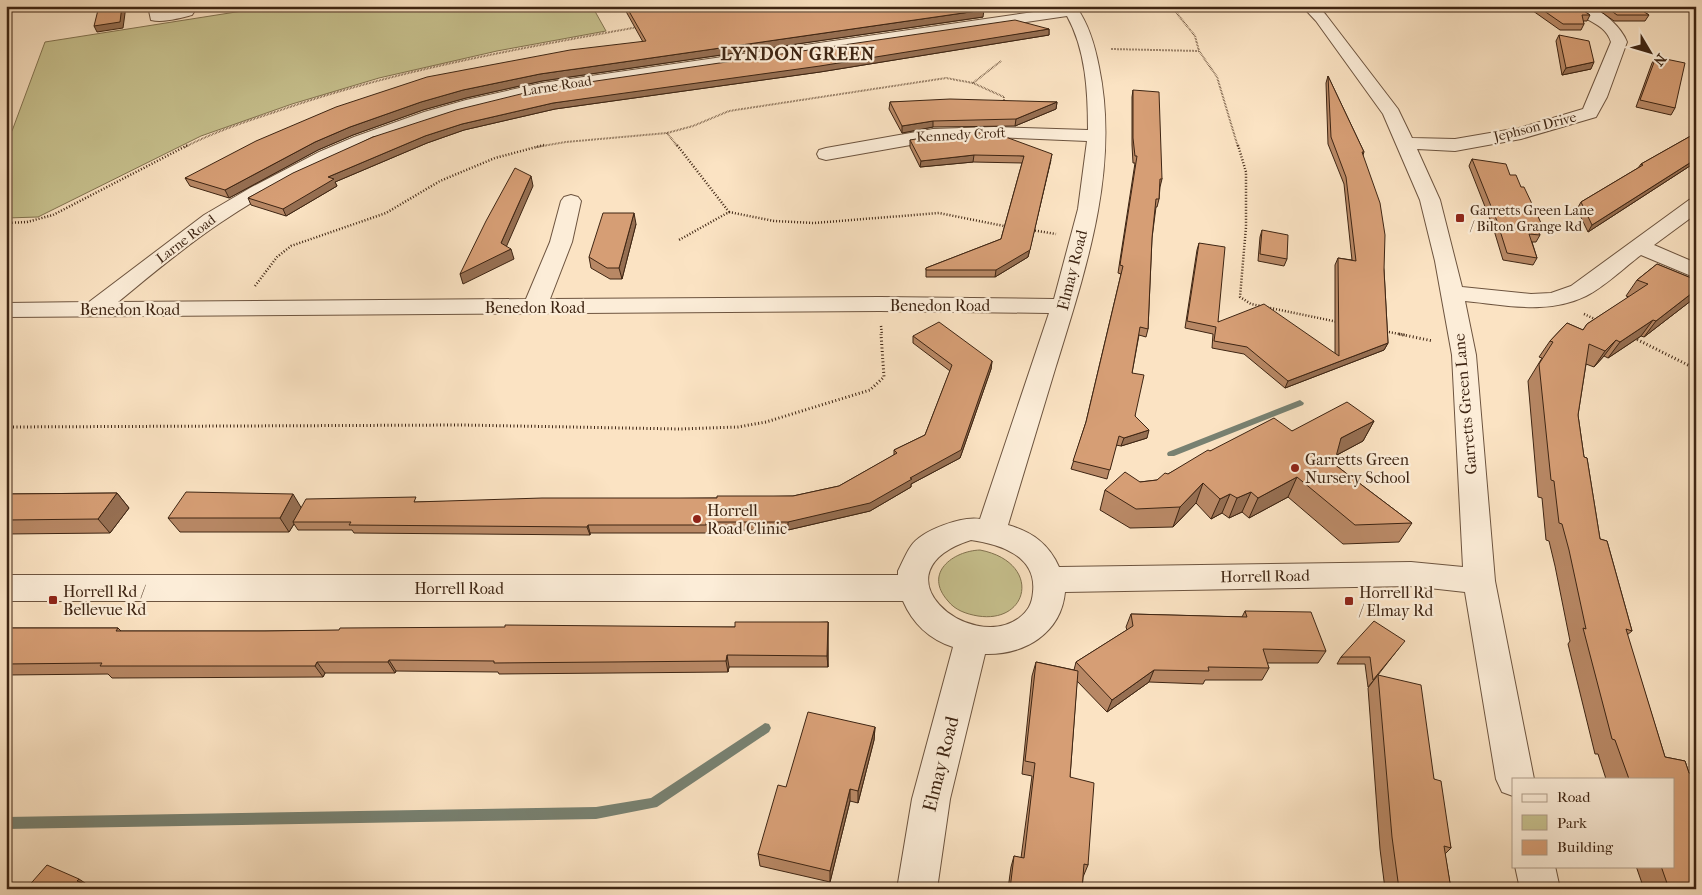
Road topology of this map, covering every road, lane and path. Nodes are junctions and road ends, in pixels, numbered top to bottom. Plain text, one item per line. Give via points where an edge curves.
1 (155, 6) edge
2 (1171, 6) edge
3 (1309, 6) edge
4 (1577, 6) edge
5 (1070, 9) edge
6 (187, 12) dead end
7 (640, 27) edge
8 (1088, 49) junction
9 (1199, 51) junction
10 (1001, 61) dead end
11 (973, 83) junction
12 (1007, 132) junction
13 (667, 133) junction
14 (1098, 136) junction
15 (1406, 143) junction
16 (826, 154) dead end
17 (571, 201) dead end
18 (1696, 204) edge
19 (729, 212) junction
20 (6, 222) edge
21 (1015, 228) edge
22 (1024, 229) edge
23 (1080, 238) junction
24 (679, 240) dead end
25 (1638, 246) junction
26 (1696, 271) edge
27 (1452, 293) junction
28 (1554, 300) junction
29 (880, 304) junction
30 (1063, 306) junction
31 (535, 308) junction
32 (238, 309) junction
33 (6, 310) edge
34 (94, 310) junction
35 (1339, 322) edge
36 (1603, 323) edge
37 (1378, 330) edge
38 (1628, 335) edge
39 (1462, 348) junction
40 (1696, 369) edge
41 (6, 427) edge
42 (992, 531) junction
43 (1050, 580) junction
44 (1479, 581) junction
45 (6, 588) edge
46 (912, 588) junction
47 (972, 640) junction
48 (1515, 778) edge
49 (1535, 868) edge
50 (917, 889) edge
51 (1540, 889) edge

1 - 6 street via 156,17
2 - 9 path via 1195,36
3 - 15 street, Garretts Green Lane via 1322,18 1392,114
4 - 15 street, Jephson Drive via 1613,29 1619,42 1590,112 1521,133 1454,145
5 - 8 street, Elmay Road
5 - 34 street, Larne Road via 542,88 456,106 361,140 266,187 212,218
7 - 20 path via 384,78 298,104 208,136 53,215 28,222
8 - 9 path
8 - 14 street, Elmay Road via 1093,68
9 - 35 path via 1217,77 1246,172 1246,227 1240,298 1251,304
10 - 11 path
11 - 12 path via 1004,97
11 - 13 path via 946,78 729,111
12 - 14 street, Kennedy Croft
12 - 16 street, Kennedy Croft via 933,135
13 - 19 path
13 - 32 path via 534,147 459,172 386,213 291,246 277,257
14 - 23 street, Elmay Road via 1090,196
15 - 27 street, Garretts Green Lane via 1430,200
17 - 31 street via 561,242
18 - 25 street
19 - 21 path via 774,221 814,223 939,213
19 - 24 path
22 - 23 path
23 - 30 street, Elmay Road
25 - 26 street
25 - 28 street via 1579,291
27 - 28 street via 1531,301
27 - 39 street, Garretts Green Lane
28 - 36 path
29 - 30 street, Benedon Road
29 - 31 street, Benedon Road
29 - 41 path via 884,377 877,385 870,390 766,422 738,427
30 - 42 street, Elmay Road
31 - 32 street, Benedon Road
32 - 34 street, Benedon Road
33 - 34 street, Benedon Road
37 - 39 path
38 - 40 path
39 - 44 street, Garretts Green Lane
42 - 43 street via 1022,543 1044,566
42 - 46 street via 971,529 950,533 933,542 920,554 913,570
43 - 44 street, Horrell Road via 1410,574
43 - 47 street via 1050,600 1041,619 1023,633 999,640
44 - 48 street, Garretts Green Lane
45 - 46 street, Horrell Road
46 - 47 street via 919,605 932,621 951,633
47 - 50 street, Elmay Road via 931,799
49 - 51 street

